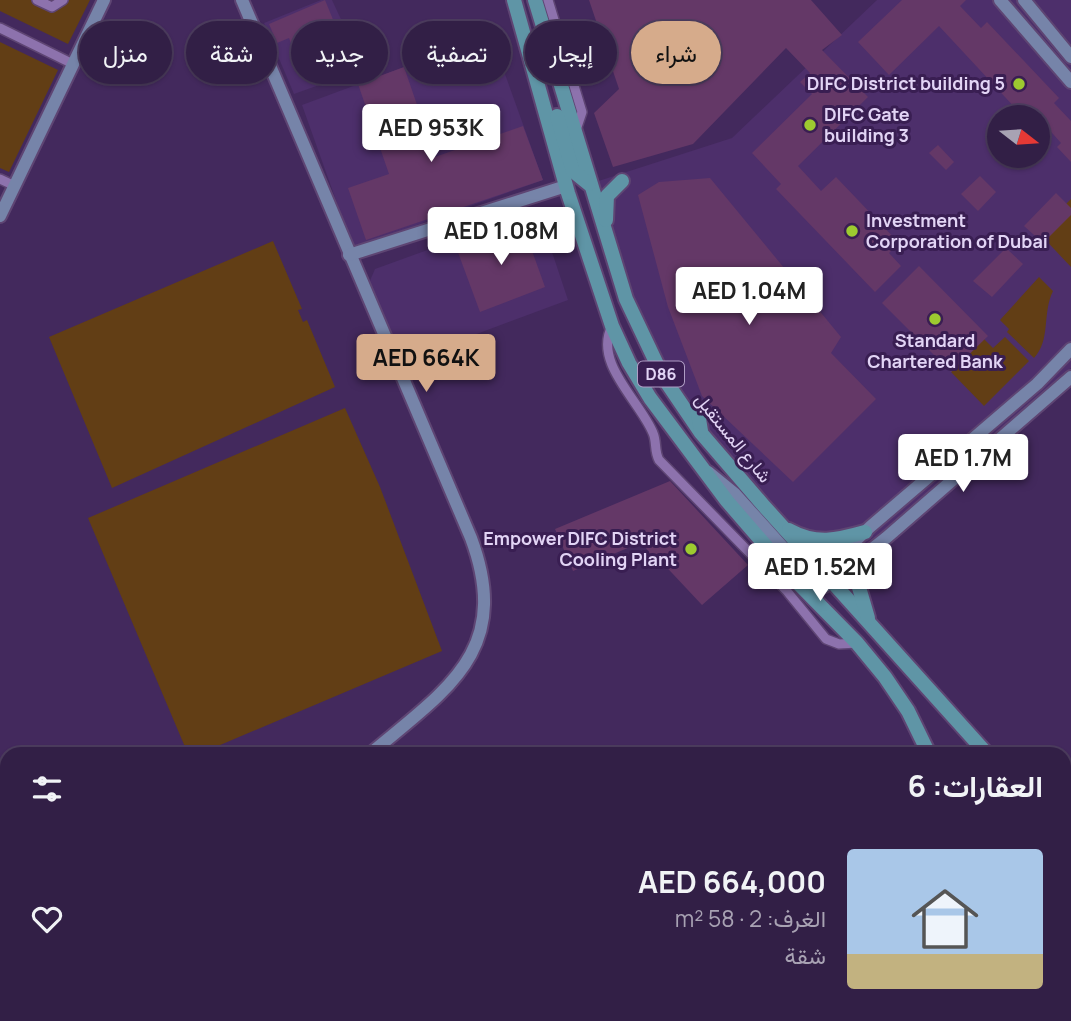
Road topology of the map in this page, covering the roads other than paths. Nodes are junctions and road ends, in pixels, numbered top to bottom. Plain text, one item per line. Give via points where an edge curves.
1 (37, 0) edge
2 (63, 0) edge
3 (104, 0) edge
4 (242, 0) edge
5 (514, 0) edge
6 (535, 0) edge
7 (548, 0) edge
8 (1000, 0) edge
9 (1024, 0) edge
10 (0, 28) edge
11 (1071, 57) edge
12 (73, 64) junction
13 (1071, 82) edge
14 (540, 93) junction
15 (574, 134) junction
16 (0, 179) edge
17 (622, 181) dead end
18 (589, 184) junction
19 (15, 186) junction
20 (566, 186) junction
21 (0, 216) edge
22 (604, 231) junction
23 (349, 255) junction
24 (612, 326) junction
25 (1071, 349) edge
26 (1071, 377) edge
27 (697, 407) dead end
28 (701, 433) junction
29 (780, 524) junction
30 (865, 531) junction
31 (863, 557) junction
32 (819, 584) junction
33 (874, 628) junction
34 (857, 643) junction
35 (378, 747) edge
36 (925, 747) edge
37 (981, 747) edge

1 - 2 street via 52,7
3 - 12 street
4 - 23 street
5 - 14 main road, شارع المستقبل / D86
6 - 15 main road, شارع المستقبل / D86
7 - 15 street via 582,112
8 - 13 street
9 - 11 street
10 - 12 street
12 - 19 street
14 - 18 main road via 555,112 573,172
14 - 20 main road, شارع المستقبل / D86
15 - 18 main road, شارع المستقبل / D86
16 - 19 street
17 - 22 main road via 607,196
18 - 22 main road, شارع المستقبل / D86
19 - 21 street
20 - 23 street
20 - 24 main road, شارع المستقبل / D86
22 - 28 main road, شارع المستقبل / D86 via 642,337
23 - 35 street via 471,538 485,593 481,628 462,670
24 - 32 main road, شارع المستقبل / D86 via 650,398 727,501
24 - 34 street via 609,358 653,433 659,460 786,590 826,639 839,645
25 - 30 street via 1037,384
26 - 31 street
27 - 28 main road
28 - 29 main road, شارع المستقبل / D86
29 - 30 main road via 805,538 825,541
29 - 32 main road, شارع المستقبل / D86
30 - 32 street
31 - 32 street
31 - 33 main road via 859,591
32 - 33 main road, شارع المستقبل / D86
32 - 34 main road, شارع المستقبل / D86
33 - 37 main road, شارع المستقبل / D86
34 - 36 main road, شارع المستقبل / D86 via 897,694

